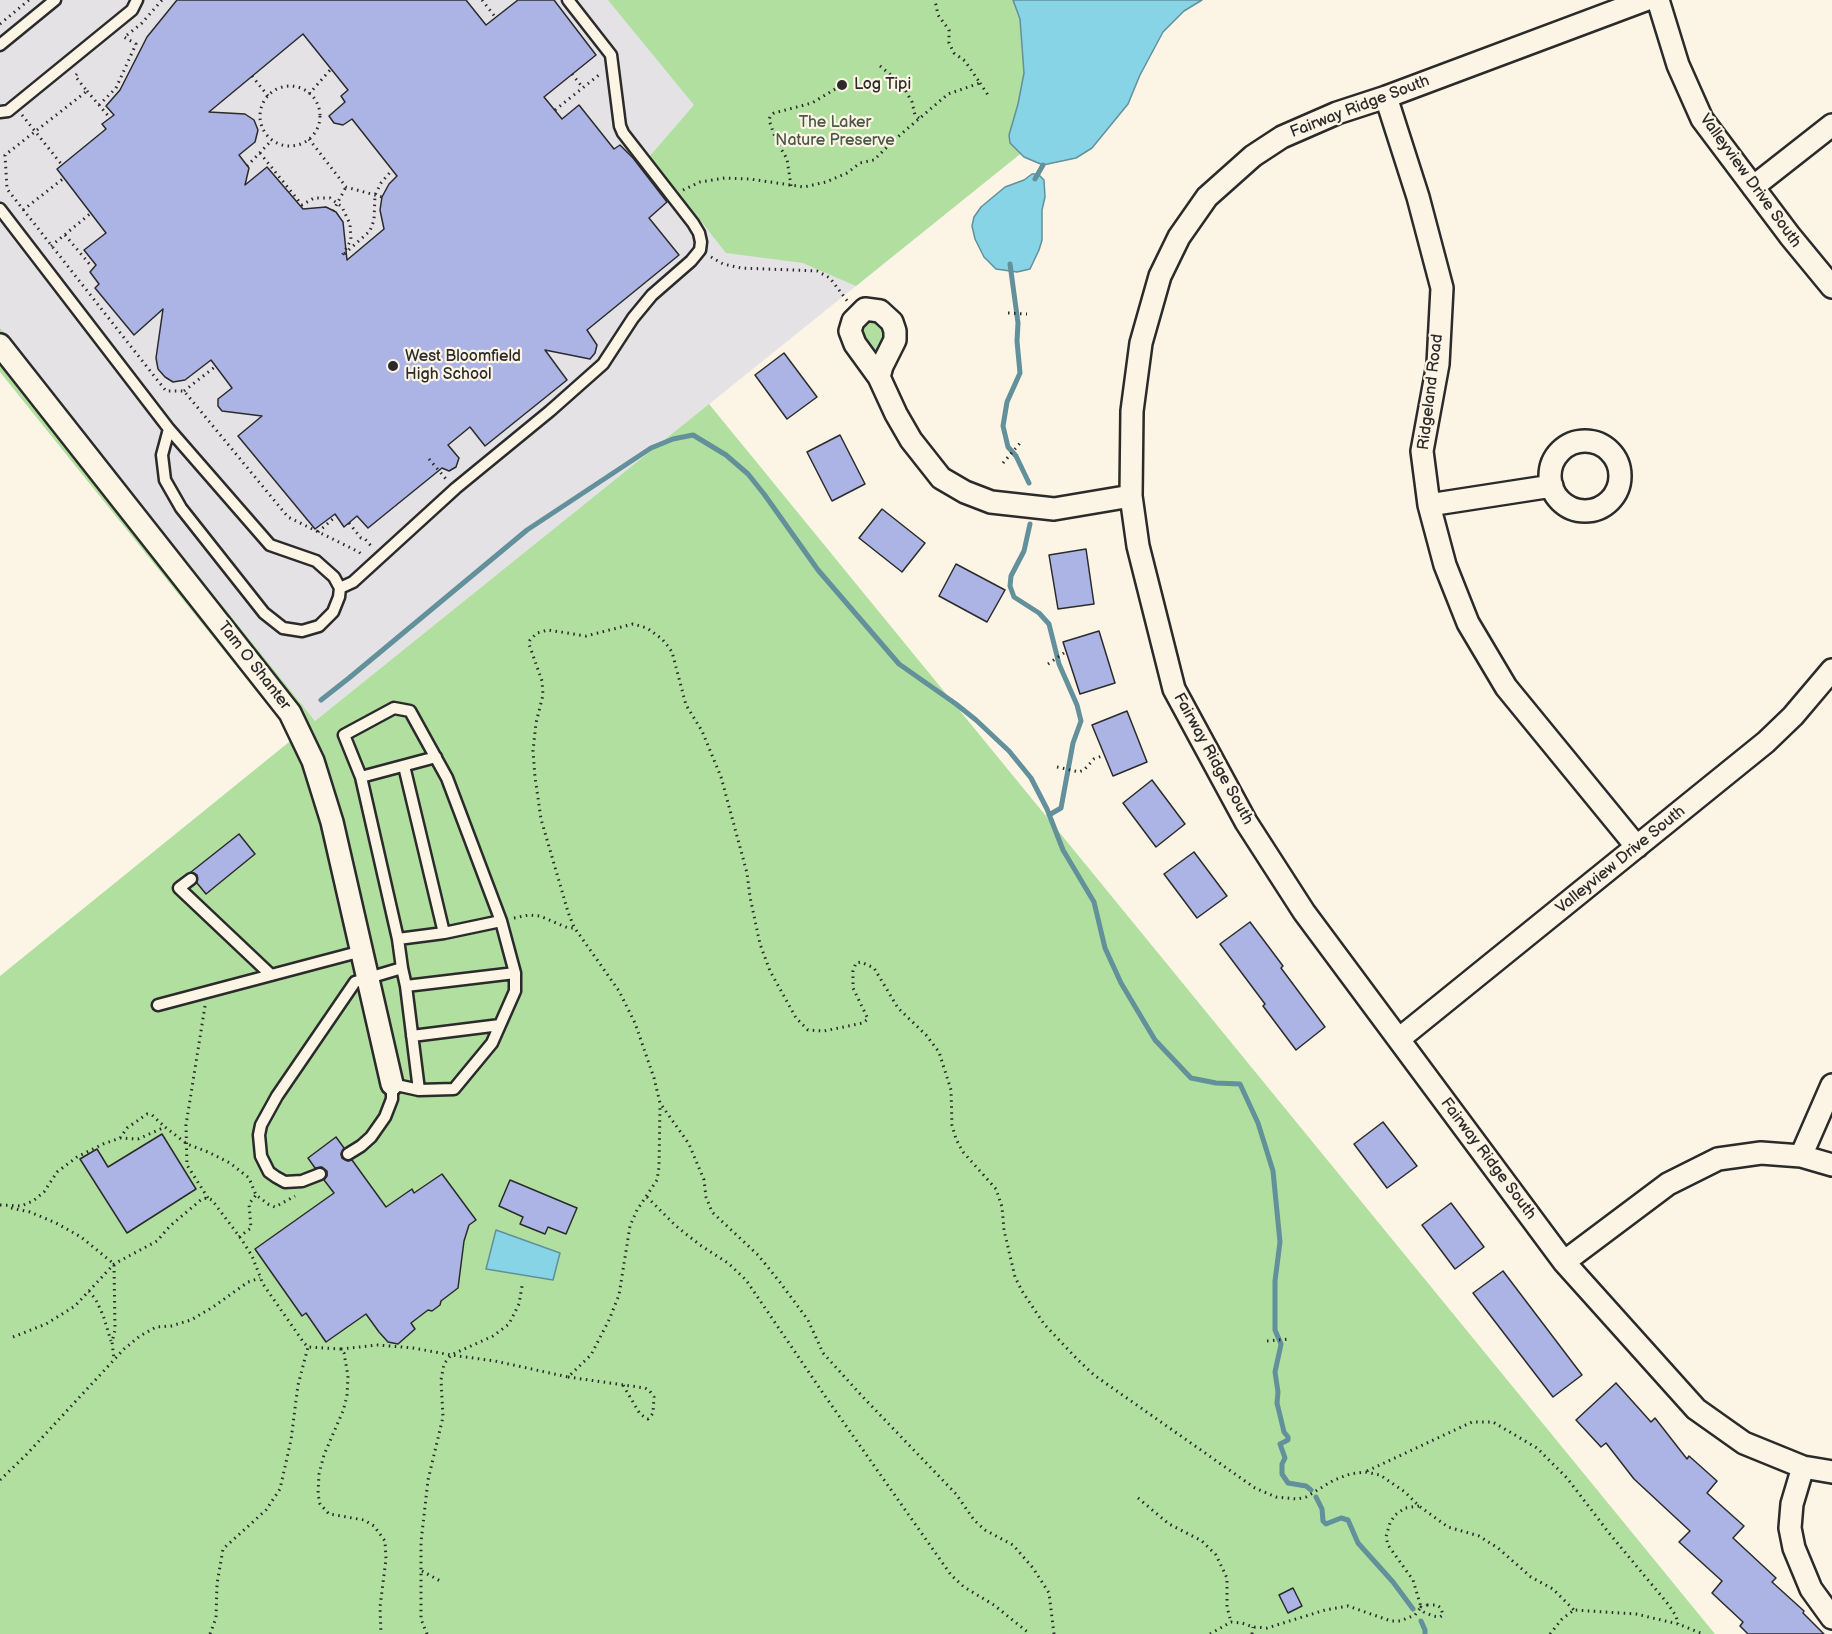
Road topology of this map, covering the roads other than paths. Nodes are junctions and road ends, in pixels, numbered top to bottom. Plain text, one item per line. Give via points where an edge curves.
1 (55, 0) edge
2 (137, 0) edge
3 (568, 0) edge
4 (1645, 0) edge
5 (1658, 0) edge
6 (0, 45) edge
7 (1386, 97) junction
8 (0, 112) edge
9 (1832, 125) edge
10 (1753, 187) junction
11 (0, 210) edge
12 (1832, 287) edge
13 (0, 345) edge
14 (879, 377) junction
15 (170, 429) junction
16 (1552, 486) dead end
17 (1131, 496) junction
18 (1429, 505) junction
19 (340, 588) junction
20 (1832, 670) edge
21 (436, 757) junction
22 (404, 766) junction
23 (361, 777) junction
24 (1636, 847) junction
25 (191, 879) dead end
26 (501, 921) junction
27 (444, 933) junction
28 (398, 939) junction
29 (362, 951) junction
30 (402, 968) junction
31 (515, 973) junction
32 (271, 975) junction
33 (367, 978) junction
34 (406, 986) junction
35 (158, 1005) dead end
36 (500, 1025) junction
37 (412, 1036) junction
38 (1399, 1039) junction
39 (392, 1084) junction
40 (1832, 1084) edge
41 (419, 1090) junction
42 (348, 1154) dead end
43 (1802, 1156) junction
44 (1832, 1165) edge
45 (320, 1174) dead end
46 (1564, 1262) junction
47 (1803, 1467) junction
48 (1832, 1472) edge
49 (1832, 1618) edge

1 - 6 lane
2 - 8 lane via 132,10 8,111
3 - 19 lane via 611,55 623,133 699,233 699,250 652,295 603,364 353,582
4 - 7 street, Fairway Ridge South
5 - 10 street, Valleyview Drive South via 1678,65 1702,119
7 - 17 street, Fairway Ridge South via 1282,137 1253,156 1207,197 1179,237 1160,276 1141,344 1132,411
7 - 18 street, Ridgeland Road via 1442,288 1438,364 1422,451
9 - 10 street
10 - 12 street, Valleyview Drive South
11 - 15 lane
13 - 29 street, Tam O Shanter via 290,713 313,761 332,822
14 - 14 street via 850,331 853,321 865,309 880,310 892,322 895,340
14 - 17 street via 912,440 941,478 965,492 991,502 1053,509
15 - 19 lane via 270,545 316,561
15 - 19 lane via 162,455 165,480 181,508 264,613 283,628 310,629 333,612
16 - 18 street
17 - 38 street, Fairway Ridge South via 1138,546 1173,689 1246,822 1304,912
18 - 24 street, Ridgeland Road via 1444,565 1468,624 1506,687
20 - 24 street, Valleyview Drive South via 1766,742
21 - 22 lane
21 - 23 lane via 410,711 394,708 344,735
21 - 26 lane
22 - 23 lane
22 - 27 lane
23 - 28 lane
24 - 38 street, Valleyview Drive South
25 - 32 lane via 179,888
26 - 27 lane
26 - 31 lane
27 - 28 lane
28 - 30 lane
29 - 32 lane
29 - 33 street, Tam O Shanter
30 - 33 lane
30 - 34 lane
31 - 34 lane
31 - 36 lane via 515,991
32 - 35 lane
33 - 39 street, Tam O Shanter
33 - 45 lane via 355,982 261,1125 261,1156 269,1172 285,1182
34 - 37 lane
36 - 37 lane
36 - 41 lane via 492,1043 454,1089
37 - 41 lane
38 - 46 street, Fairway Ridge South
39 - 41 lane
39 - 42 lane via 392,1099 385,1117 371,1137
40 - 43 street
43 - 44 street
43 - 46 street via 1761,1153 1718,1159 1668,1184
46 - 47 street, Fairway Ridge South via 1696,1409 1744,1443
47 - 48 street, Fairway Ridge South
47 - 49 street via 1792,1504 1790,1528 1811,1589

